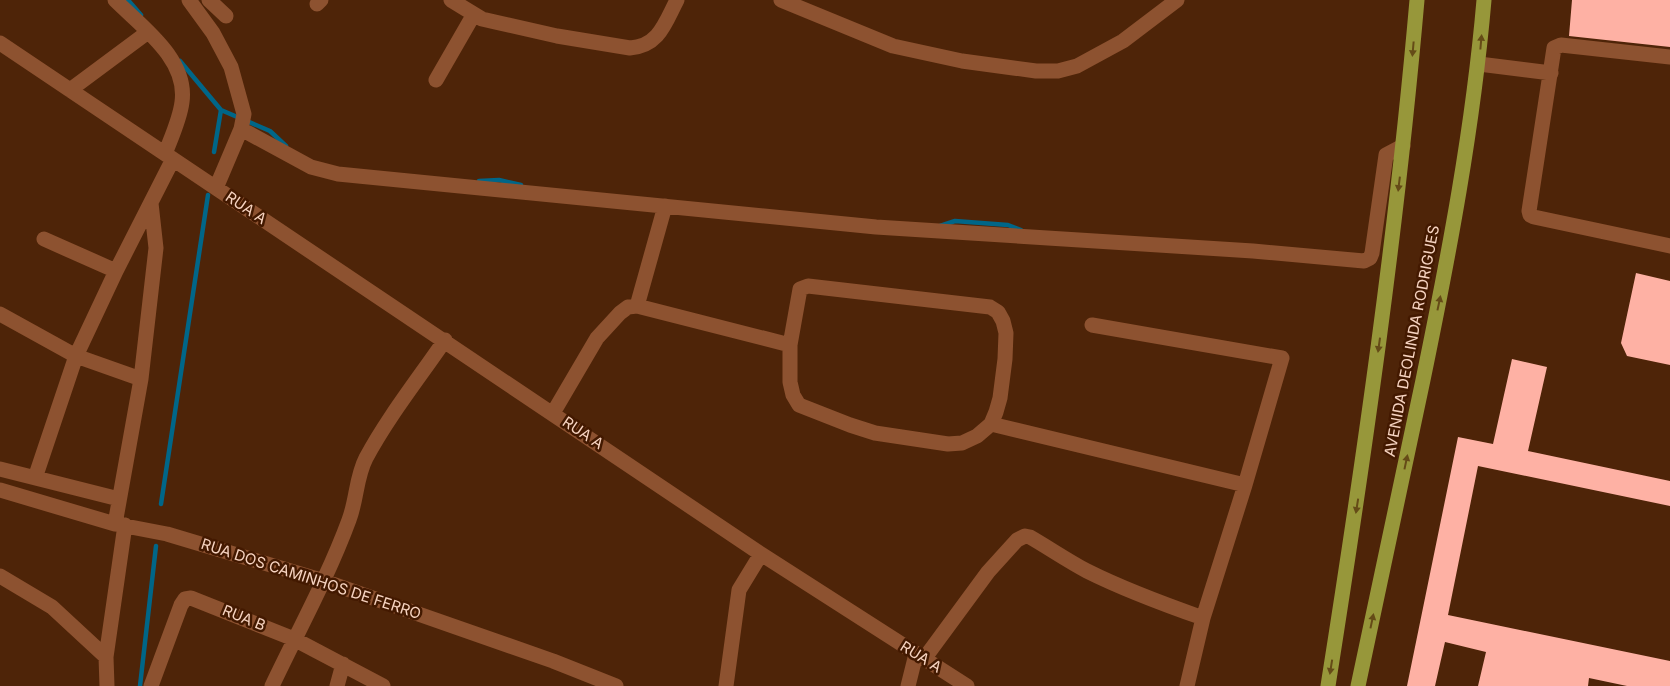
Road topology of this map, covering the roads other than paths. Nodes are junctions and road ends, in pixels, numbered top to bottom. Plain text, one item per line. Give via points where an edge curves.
1 (114, 0) edge
2 (189, 0) edge
3 (210, 0) edge
4 (451, 0) edge
5 (677, 0) edge
6 (780, 0) edge
7 (1177, 0) edge
8 (1417, 0) edge
9 (1484, 0) edge
10 (474, 14) junction
11 (226, 16) dead end
12 (148, 32) junction
13 (0, 43) edge
14 (1670, 57) edge
15 (1479, 64) junction
16 (1551, 73) junction
17 (436, 80) dead end
18 (70, 90) junction
19 (241, 129) junction
20 (1403, 146) junction
21 (173, 159) junction
22 (216, 188) junction
23 (151, 203) junction
24 (665, 206) junction
25 (44, 239) dead end
26 (1670, 246) edge
27 (116, 271) junction
28 (637, 306) junction
29 (0, 314) edge
30 (1092, 325) dead end
31 (445, 340) junction
32 (790, 345) junction
33 (76, 356) junction
34 (141, 379) junction
35 (553, 413) junction
36 (991, 424) junction
37 (0, 468) edge
38 (35, 478) junction
39 (1245, 485) junction
40 (0, 490) edge
41 (119, 499) junction
42 (120, 524) junction
43 (761, 554) junction
44 (0, 576) edge
45 (324, 581) junction
46 (1203, 618) junction
47 (294, 639) junction
48 (920, 656) junction
49 (106, 657) junction
50 (342, 664) junction
51 (107, 686) edge
52 (151, 686) edge
53 (272, 686) edge
54 (337, 686) edge
55 (384, 686) edge
56 (616, 686) edge
57 (726, 686) edge
58 (908, 686) edge
59 (966, 686) edge
60 (1187, 686) edge
61 (1328, 686) edge
62 (1358, 686) edge

1 - 12 street
2 - 19 street via 213,33 231,67 244,114
3 - 11 street
4 - 10 street
5 - 10 street via 656,37 641,47 630,48 539,32
6 - 7 street via 892,46 962,62 1058,72 1077,66 1123,42
8 -> 20 highway, AVENIDA DEOLINDA RODRIGUES
15 -> 9 highway, AVENIDA DEOLINDA RODRIGUES
10 - 17 street
12 - 18 street
12 - 21 street via 178,71 183,88
13 - 18 street
14 - 16 street via 1560,45 1554,48
15 - 16 street
62 -> 15 highway, AVENIDA DEOLINDA RODRIGUES via 1445,274
16 - 26 street via 1530,215
18 - 21 street
19 - 22 street
19 - 24 street via 311,168 338,174
20 - 24 street via 1386,155 1372,253 1364,261 876,227
20 -> 61 highway, AVENIDA DEOLINDA RODRIGUES via 1359,490
21 - 22 street, RUA A
21 - 23 street
22 - 31 street, RUA A
23 - 27 street
23 - 34 street via 156,248
24 - 28 street
25 - 27 street
27 - 33 street
28 - 32 street
28 - 35 street via 628,307 620,313 597,338
29 - 33 street
30 - 39 street via 1282,358
31 - 35 street, RUA A
31 - 45 street via 366,459 359,474 350,519
32 - 36 street via 790,382 799,405 875,433 948,444 962,443 978,436
32 - 36 street via 800,290 808,286 990,307 1004,321 1006,333 1000,398
33 - 34 street
33 - 38 street
34 - 41 street
35 - 43 street, RUA A
36 - 39 street
37 - 38 street
38 - 41 street
39 - 46 street
40 - 42 street, RUA DOS CAMINHOS DE FERRO
41 - 42 street
42 - 45 street, RUA DOS CAMINHOS DE FERRO via 167,534
42 - 49 street
43 - 48 street, RUA A
43 - 57 street via 739,590
44 - 49 street via 52,607
45 - 47 street
45 - 56 street, RUA DOS CAMINHOS DE FERRO
46 - 48 street via 1140,596 1025,536 1017,540 988,572
46 - 60 street
47 - 50 street, RUA B
47 - 52 street, RUA B via 200,601 185,599
47 - 53 street
48 - 58 street
48 - 59 street, RUA A
49 - 51 street
50 - 54 street
50 - 55 street, RUA B

